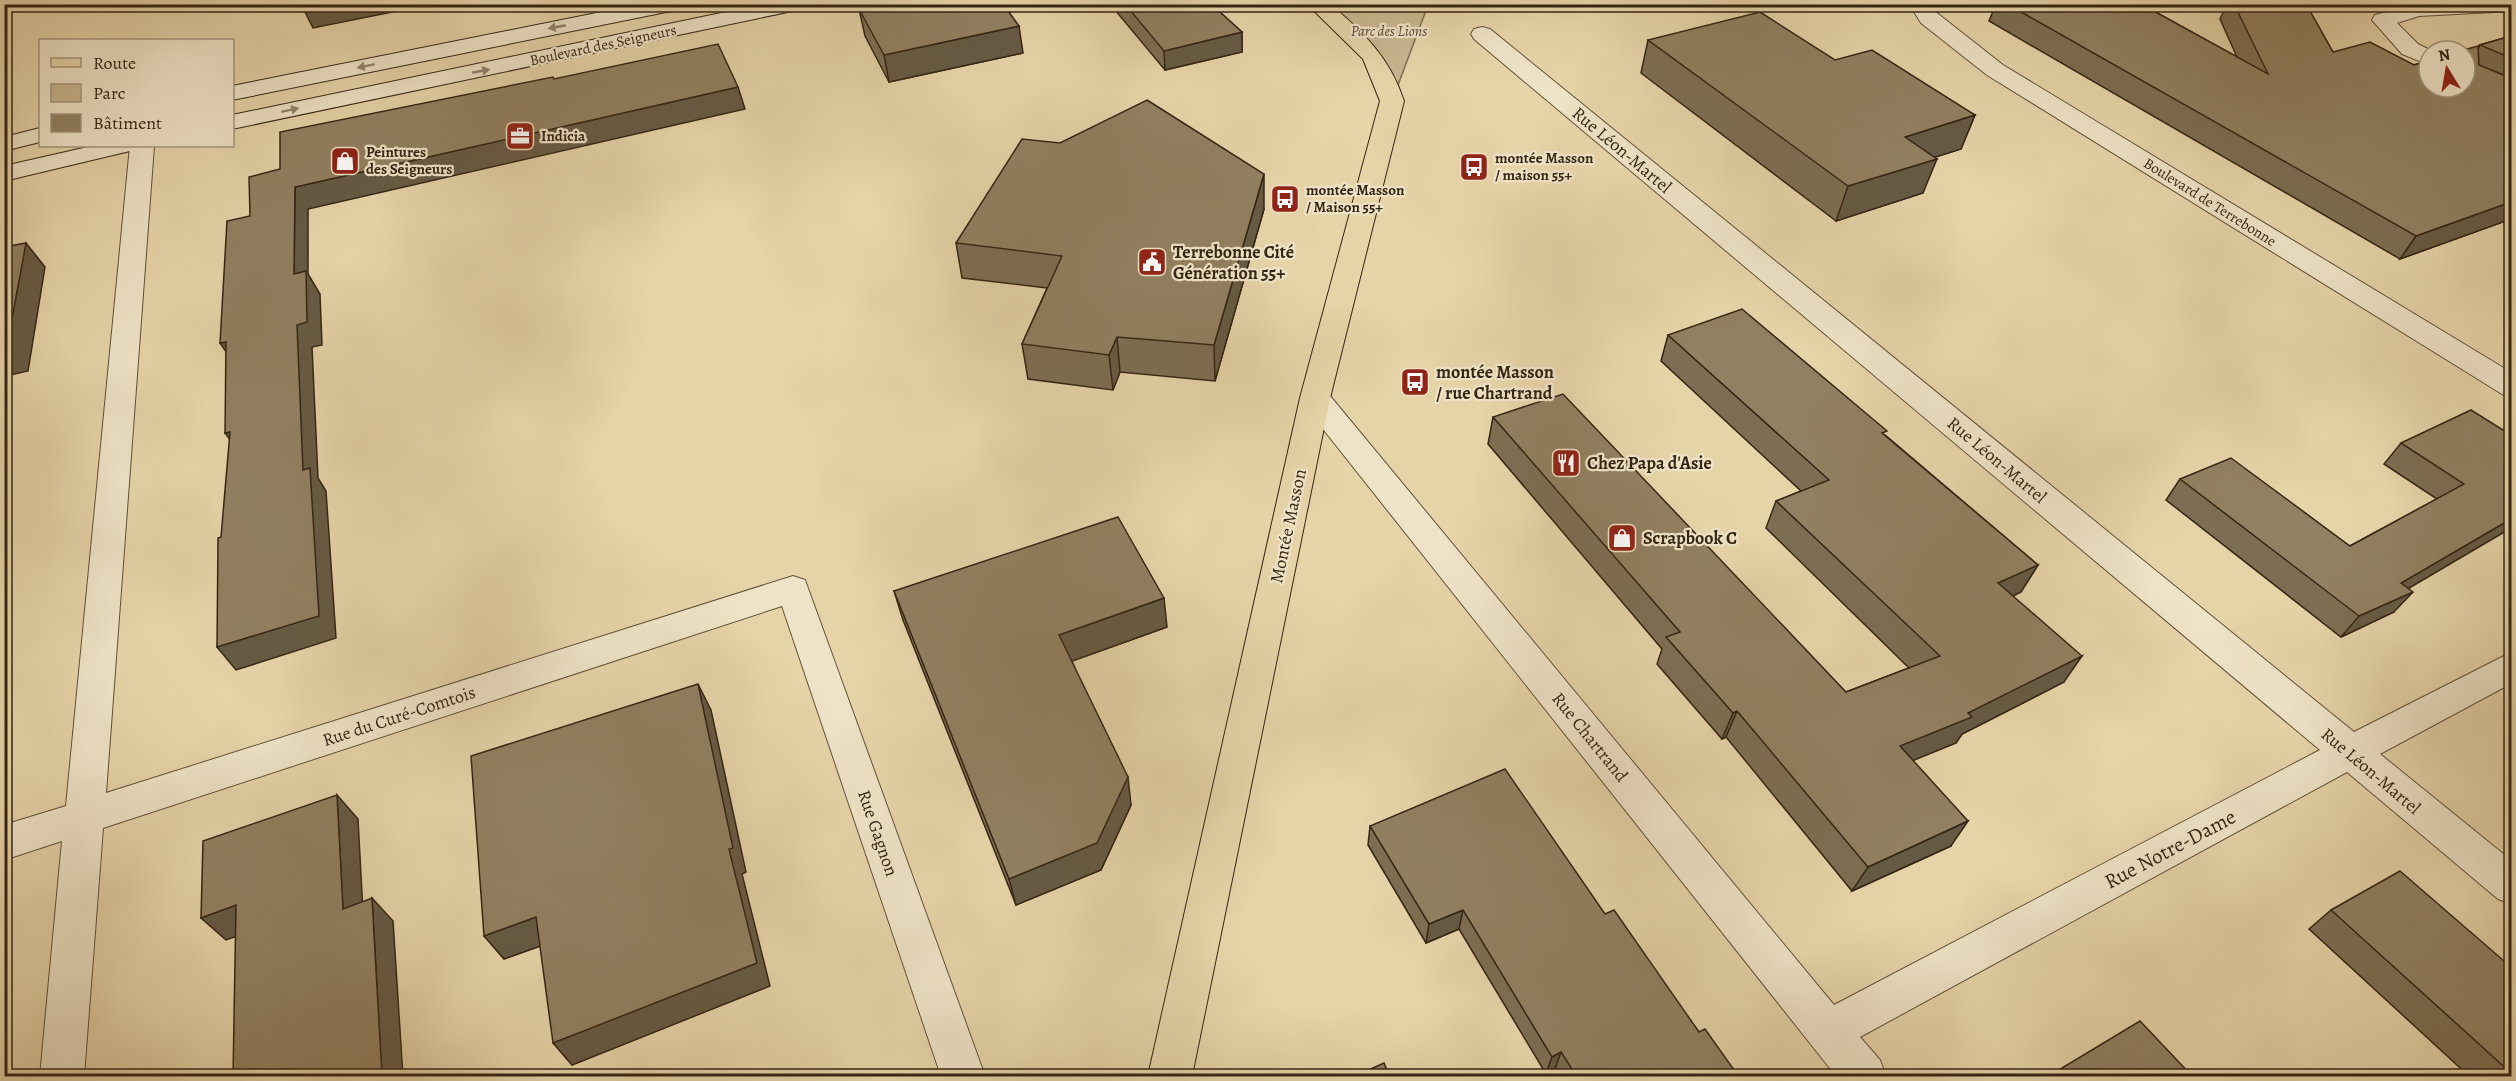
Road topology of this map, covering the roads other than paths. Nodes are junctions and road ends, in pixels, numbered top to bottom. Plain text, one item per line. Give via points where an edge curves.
1 (676, 4) edge
2 (797, 4) edge
3 (1317, 4) edge
4 (1918, 4) edge
5 (2511, 5) edge
6 (1482, 34) dead end
7 (508, 36) junction
8 (2417, 52) edge
9 (514, 64) junction
10 (234, 93) edge
11 (234, 122) edge
12 (39, 135) edge
13 (4, 144) edge
14 (116, 147) edge
15 (142, 147) edge
16 (4, 174) edge
17 (2511, 387) edge
18 (1316, 398) junction
19 (793, 589) joint
20 (2511, 666) edge
21 (2350, 754) junction
22 (84, 817) junction
23 (4, 843) edge
24 (2511, 886) edge
25 (1828, 1031) junction
26 (62, 1077) edge
27 (963, 1077) edge
28 (1170, 1077) edge
29 (1864, 1077) edge

1 -> 7 street, Boulevard des Seigneurs
2 - 9 street, Boulevard des Seigneurs
3 - 18 main road, Montée Masson via 1367,46 1386,76 1392,101
4 - 17 street, Boulevard de Terrebonne via 1929,18 1995,70
5 - 8 street via 2418,10 2384,20
6 - 21 street, Rue Léon-Martel
7 - 9 street, Boulevard des Seigneurs
7 -> 10 street, Boulevard des Seigneurs
11 -> 9 street, Boulevard des Seigneurs
12 - 13 street
14 - 16 street
15 - 22 street
18 - 25 street, Rue Chartrand
18 - 28 main road, Montée Masson
19 - 22 street, Rue du Curé-Comtois
19 - 27 street, Rue Gagnon
20 - 21 street, Rue Notre-Dame
21 - 24 street, Rue Léon-Martel
21 - 25 street, Rue Notre-Dame
22 - 23 street, Rue du Curé-Comtois
22 - 26 street
25 - 29 street, Rue Chartrand

